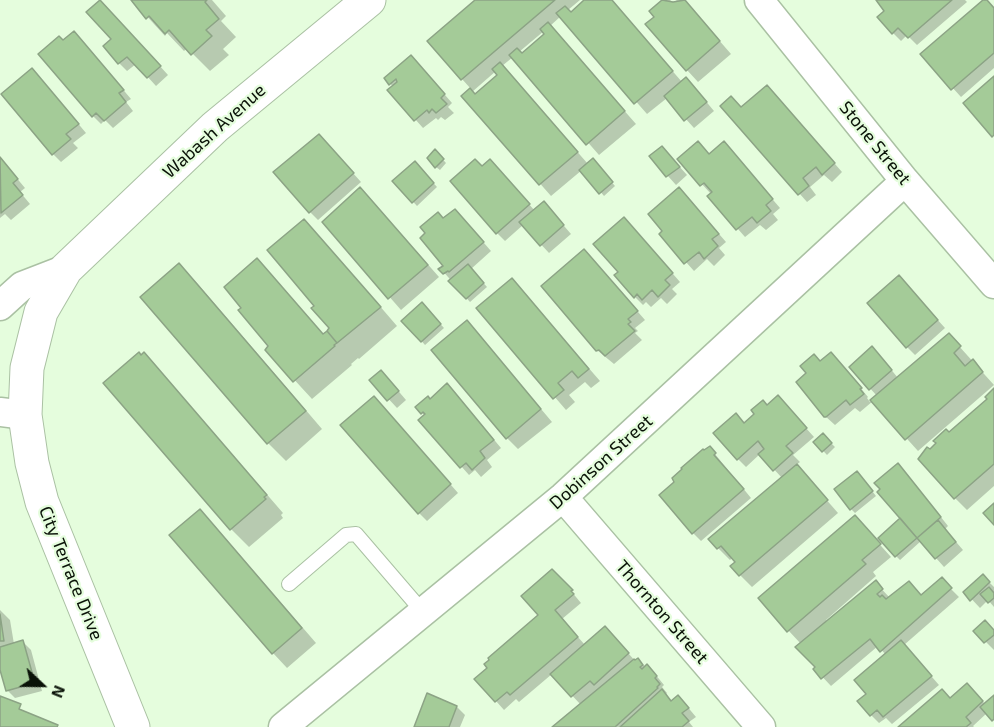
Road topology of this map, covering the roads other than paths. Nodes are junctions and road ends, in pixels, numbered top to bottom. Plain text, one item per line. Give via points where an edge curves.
1 (369, 0) edge
2 (759, 0) edge
3 (905, 181) junction
4 (66, 269) junction
5 (994, 284) edge
6 (0, 306) edge
7 (12, 414) edge
8 (563, 497) junction
9 (288, 584) dead end
10 (423, 612) junction
11 (133, 727) edge
12 (283, 727) edge
13 (761, 727) edge

1 - 4 street, Wabash Avenue via 215,127
2 - 3 street, Stone Street
3 - 5 street, Stone Street
3 - 8 street, Dobinson Street
4 - 6 street, Wabash Avenue via 22,286
4 - 7 street, Wabash Avenue via 41,312
7 - 11 street, City Terrace Drive via 32,463 42,502
8 - 10 street, Dobinson Street
8 - 13 street, Thornton Street
9 - 10 lane via 346,535 356,534
10 - 12 street, Dobinson Street

